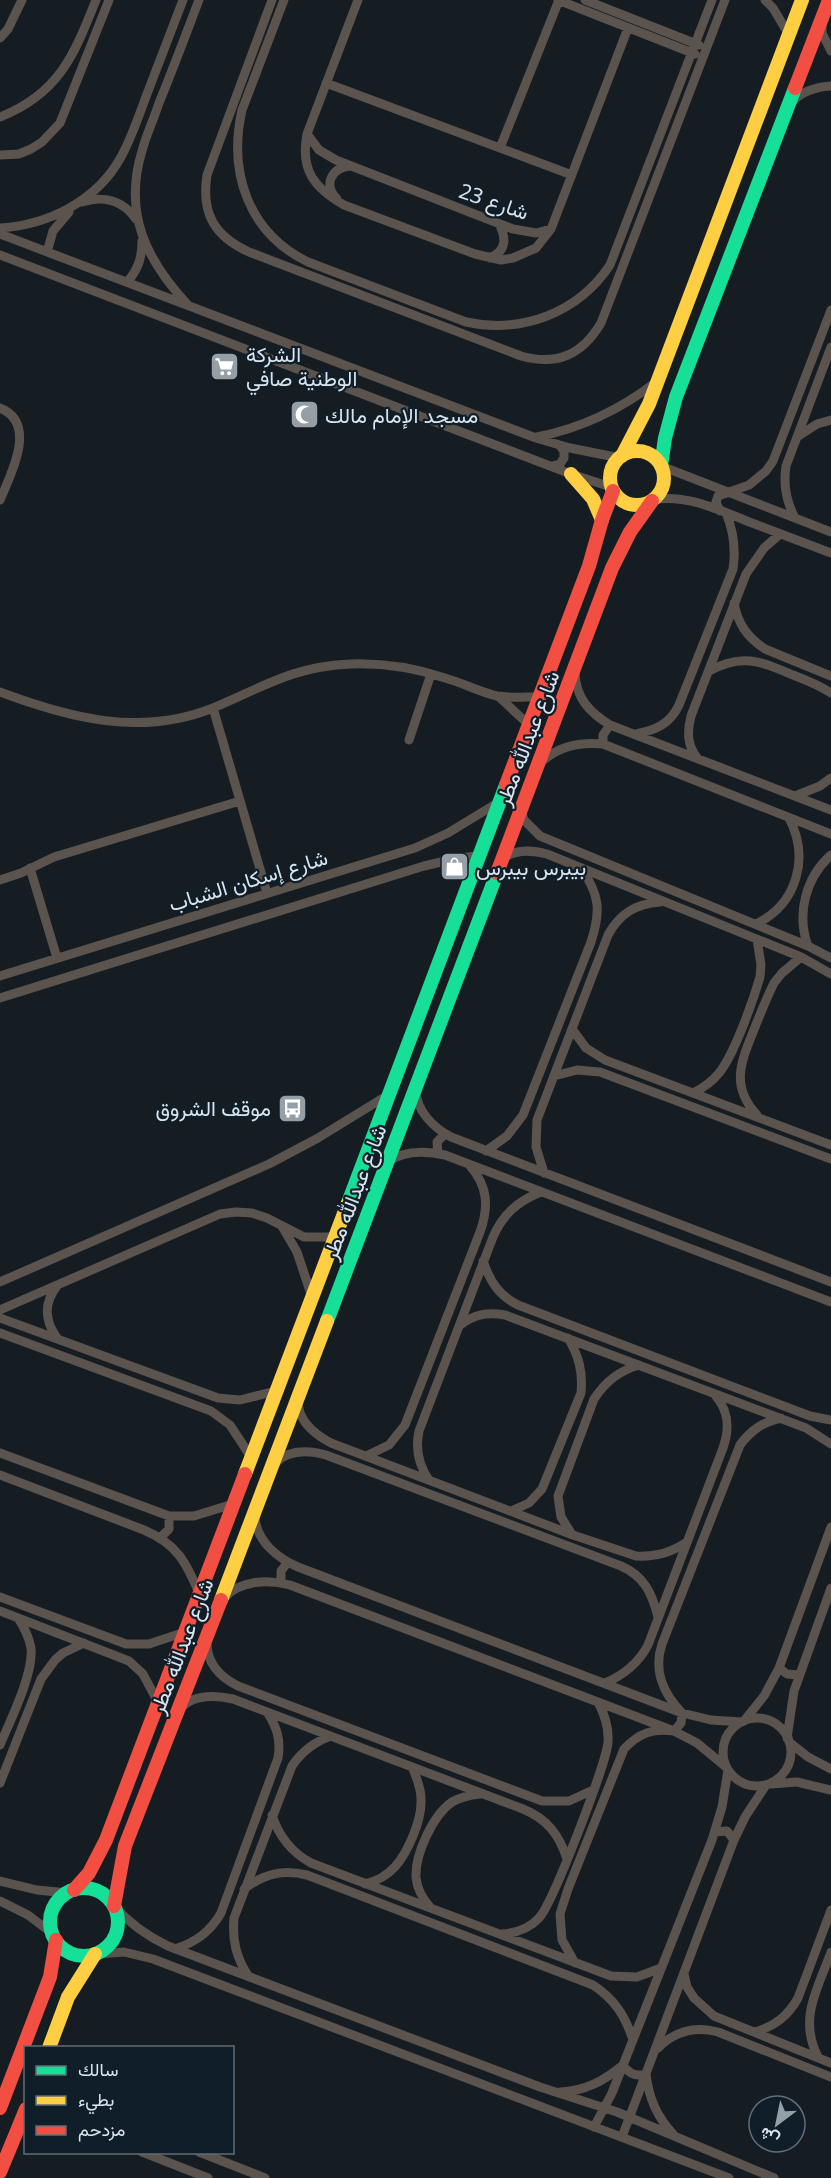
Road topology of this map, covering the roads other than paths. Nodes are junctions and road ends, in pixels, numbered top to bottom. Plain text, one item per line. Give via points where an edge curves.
1 (22, 0) edge
2 (96, 0) edge
3 (109, 0) edge
4 (183, 0) edge
5 (199, 0) edge
6 (272, 0) edge
7 (284, 0) edge
8 (358, 0) edge
9 (559, 0) edge
10 (585, 0) edge
11 (712, 0) edge
12 (725, 0) edge
13 (765, 0) edge
14 (802, 0) edge
15 (829, 0) edge
16 (822, 19) junction
17 (628, 28) junction
18 (789, 35) junction
19 (1, 37) edge
20 (694, 48) junction
21 (831, 51) edge
22 (705, 52) junction
23 (326, 83) junction
24 (831, 86) edge
25 (789, 106) junction
26 (0, 117) edge
27 (307, 134) junction
28 (748, 144) junction
29 (500, 148) junction
30 (771, 152) junction
31 (0, 155) edge
32 (350, 166) junction
33 (572, 175) junction
34 (79, 203) junction
35 (344, 205) junction
36 (138, 220) junction
37 (499, 224) junction
38 (0, 228) edge
39 (551, 229) junction
40 (0, 234) edge
41 (142, 237) junction
42 (47, 252) junction
43 (0, 255) edge
44 (489, 258) junction
45 (126, 282) junction
46 (386, 292) junction
47 (383, 303) junction
48 (190, 306) junction
49 (831, 312) edge
50 (291, 345) junction
51 (831, 347) edge
52 (826, 359) junction
53 (284, 365) junction
54 (831, 376) edge
55 (656, 385) junction
56 (676, 397) junction
57 (0, 408) edge
58 (831, 420) edge
59 (797, 437) junction
60 (536, 438) junction
61 (560, 446) junction
62 (621, 457) junction
63 (772, 461) junction
64 (552, 466) junction
65 (661, 466) junction
66 (786, 466) junction
67 (571, 474) junction
68 (612, 489) junction
69 (727, 492) junction
70 (0, 500) edge
71 (652, 500) junction
72 (723, 512) junction
73 (795, 518) junction
74 (602, 520) junction
75 (831, 532) edge
76 (780, 534) junction
77 (831, 553) edge
78 (591, 561) junction
79 (612, 568) junction
80 (733, 569) junction
81 (746, 574) junction
82 (734, 603) junction
83 (765, 649) junction
84 (760, 661) junction
85 (709, 670) junction
86 (575, 671) junction
87 (431, 674) junction
88 (830, 676) edge
89 (828, 691) edge
90 (0, 692) edge
91 (498, 696) junction
92 (538, 697) junction
93 (213, 708) junction
94 (677, 711) junction
95 (691, 716) junction
96 (528, 723) junction
97 (610, 725) junction
98 (635, 735) junction
99 (409, 740) dead end
100 (603, 744) junction
101 (698, 759) junction
102 (540, 763) junction
103 (831, 778) edge
104 (750, 779) junction
105 (795, 796) junction
106 (742, 798) junction
107 (240, 801) junction
108 (499, 802) junction
109 (521, 810) junction
110 (831, 810) edge
111 (789, 818) junction
112 (831, 834) edge
113 (551, 841) junction
114 (547, 854) junction
115 (831, 855) edge
116 (478, 856) junction
117 (502, 859) junction
118 (30, 868) junction
119 (581, 868) junction
120 (346, 869) junction
121 (0, 880) edge
122 (795, 881) junction
123 (809, 887) junction
124 (351, 888) junction
125 (267, 893) junction
126 (664, 902) junction
127 (734, 915) junction
128 (456, 916) junction
129 (756, 924) junction
130 (478, 925) junction
131 (729, 928) junction
132 (757, 939) junction
133 (591, 942) junction
134 (808, 946) junction
135 (604, 947) junction
136 (801, 957) junction
137 (57, 958) junction
138 (831, 958) edge
139 (831, 974) edge
140 (0, 976) edge
141 (757, 989) junction
142 (769, 994) junction
143 (0, 998) edge
144 (572, 1029) junction
145 (730, 1056) junction
146 (605, 1060) junction
147 (742, 1062) junction
148 (600, 1072) junction
149 (554, 1076) junction
150 (417, 1086) junction
151 (693, 1093) junction
152 (388, 1095) junction
153 (529, 1102) junction
154 (541, 1106) junction
155 (758, 1117) junction
156 (445, 1134) junction
157 (829, 1141) edge
158 (486, 1151) junction
159 (438, 1154) junction
160 (831, 1159) edge
161 (388, 1162) junction
162 (468, 1164) junction
163 (544, 1173) junction
164 (541, 1192) junction
165 (485, 1219) junction
166 (498, 1225) junction
167 (682, 1225) junction
168 (282, 1226) junction
169 (334, 1238) junction
170 (675, 1243) junction
171 (483, 1261) junction
172 (0, 1282) edge
173 (831, 1282) edge
174 (58, 1284) junction
175 (312, 1297) junction
176 (511, 1302) junction
177 (831, 1302) edge
178 (0, 1310) edge
179 (506, 1315) junction
180 (0, 1318) edge
181 (459, 1326) junction
182 (34, 1330) junction
183 (0, 1333) edge
184 (57, 1338) junction
185 (568, 1338) junction
186 (295, 1340) junction
187 (29, 1342) junction
188 (317, 1350) junction
189 (664, 1360) junction
190 (639, 1365) junction
191 (660, 1372) junction
192 (276, 1391) junction
193 (581, 1393) junction
194 (713, 1393) junction
195 (218, 1398) junction
196 (298, 1398) junction
197 (594, 1398) junction
198 (211, 1411) junction
199 (782, 1418) junction
200 (817, 1418) junction
201 (831, 1420) edge
202 (405, 1425) junction
203 (419, 1431) junction
204 (813, 1431) junction
205 (726, 1438) junction
206 (331, 1443) junction
207 (831, 1444) edge
208 (740, 1445) junction
209 (0, 1453) edge
210 (326, 1455) junction
211 (366, 1456) junction
212 (251, 1457) junction
213 (273, 1466) junction
214 (0, 1475) edge
215 (429, 1480) junction
216 (547, 1480) junction
217 (561, 1486) junction
218 (233, 1504) junction
219 (509, 1510) junction
220 (255, 1512) junction
221 (169, 1516) junction
222 (503, 1522) junction
223 (831, 1527) edge
224 (573, 1534) junction
225 (160, 1538) junction
226 (687, 1542) junction
227 (636, 1556) junction
228 (288, 1562) junction
229 (630, 1570) junction
230 (281, 1582) junction
231 (831, 1588) edge
232 (198, 1595) junction
233 (0, 1597) edge
234 (220, 1604) junction
235 (0, 1611) edge
236 (658, 1617) junction
237 (18, 1618) junction
238 (185, 1632) junction
239 (471, 1632) junction
240 (207, 1637) junction
241 (114, 1641) junction
242 (84, 1643) junction
243 (648, 1645) junction
244 (660, 1650) junction
245 (464, 1651) junction
246 (109, 1652) junction
247 (778, 1668) junction
248 (28, 1672) junction
249 (798, 1675) junction
250 (41, 1678) junction
251 (606, 1683) junction
252 (237, 1686) junction
253 (233, 1699) junction
254 (158, 1702) junction
255 (598, 1702) junction
256 (178, 1711) junction
257 (267, 1712) junction
258 (682, 1713) junction
259 (10, 1719) junction
260 (743, 1722) junction
261 (0, 1724) edge
262 (674, 1731) junction
263 (332, 1736) junction
264 (788, 1740) junction
265 (0, 1745) edge
266 (606, 1758) junction
267 (618, 1762) junction
268 (412, 1767) junction
269 (727, 1768) junction
270 (831, 1769) edge
271 (275, 1770) junction
272 (287, 1775) junction
273 (0, 1783) edge
274 (768, 1784) junction
275 (827, 1789) edge
276 (593, 1790) junction
277 (483, 1794) junction
278 (542, 1801) junction
279 (536, 1814) junction
280 (272, 1815) junction
281 (420, 1816) junction
282 (434, 1821) junction
283 (715, 1832) junction
284 (106, 1840) junction
285 (734, 1840) junction
286 (125, 1846) junction
287 (403, 1858) junction
288 (567, 1859) junction
289 (311, 1863) junction
290 (417, 1864) junction
291 (307, 1875) junction
292 (4, 1882) edge
293 (365, 1884) junction
294 (557, 1884) junction
295 (244, 1889) junction
296 (568, 1889) junction
297 (71, 1891) junction
298 (0, 1901) edge
299 (114, 1906) junction
300 (431, 1909) junction
301 (831, 1910) edge
302 (221, 1913) junction
303 (234, 1917) junction
304 (500, 1935) junction
305 (54, 1937) junction
306 (159, 1941) junction
307 (175, 1948) junction
308 (96, 1954) junction
309 (831, 1954) edge
310 (153, 1959) junction
311 (575, 1963) junction
312 (661, 1968) junction
313 (598, 1972) junction
314 (684, 1974) junction
315 (249, 1977) junction
316 (593, 1985) junction
317 (46, 1989) junction
318 (68, 1997) junction
319 (798, 1998) junction
320 (310, 2000) junction
321 (812, 2003) junction
322 (714, 2016) junction
323 (305, 2017) junction
324 (707, 2029) junction
325 (755, 2032) junction
326 (633, 2040) junction
327 (50, 2046) edge
328 (656, 2050) junction
329 (818, 2057) junction
330 (831, 2062) edge
331 (623, 2066) junction
332 (646, 2074) junction
333 (831, 2077) edge
334 (554, 2092) junction
335 (604, 2107) junction
336 (0, 2108) edge
337 (24, 2114) edge
338 (630, 2117) junction
339 (594, 2127) junction
340 (622, 2137) junction
341 (678, 2139) junction
342 (13, 2140) edge
343 (147, 2154) edge
344 (204, 2154) edge
345 (0, 2172) edge
346 (208, 2178) edge
347 (265, 2178) edge
348 (729, 2178) edge
349 (774, 2178) edge

1 - 19 street
2 - 26 street via 79,44 59,77 33,102
3 - 31 street via 60,123 31,149
4 - 34 street via 120,159 102,183
5 - 36 street via 142,150 135,184
6 - 47 street via 211,160 204,191 206,207 221,235 234,245
7 - 46 street via 242,110 238,156 242,184 266,231 292,255
8 - 23 street
9 - 17 street
9 - 29 street
10 - 20 street
11 - 20 street
12 - 22 street
13 - 18 street
14 - 18 street
15 - 16 street
16 - 21 street via 822,33
16 - 25 street
17 - 20 street
17 - 33 street
18 - 28 street
20 - 22 street
20 - 46 street via 617,249 602,276 580,297 536,321 501,327 466,322
22 - 47 street via 601,323 585,345 561,358 534,360
23 - 27 street
23 - 29 street
24 - 25 street via 809,90
25 - 30 street
27 - 32 street, شارع 23 via 319,150
27 - 35 street, شارع 23 via 304,148 310,174 327,195
28 - 30 street
28 - 55 street
29 - 33 street
30 - 56 street
32 - 35 street via 335,171 330,178 331,194
32 - 37 street, شارع 23
33 - 39 street
34 - 36 street via 100,198 112,200
34 - 38 street via 42,220
34 - 42 street via 58,222
35 - 44 street, شارع 23
36 - 41 street
37 - 39 street, شارع 23 via 529,233
37 - 44 street via 504,245
39 - 44 street, شارع 23 via 540,244 525,254
40 - 42 street
41 - 45 street via 141,259
41 - 48 street via 165,280
42 - 45 street
43 - 53 street
45 - 48 street
46 - 47 street
48 - 50 street
49 - 63 street
50 - 53 street
50 - 60 street
51 - 52 street
52 - 54 street
52 - 59 street
53 - 64 street
55 - 56 street via 657,394 666,399
55 - 60 street via 609,413
55 - 62 street
56 - 65 street
57 - 70 street via 16,419 20,437
58 - 59 street
59 - 66 street
60 - 61 street
61 - 62 street
61 - 64 street via 564,458
62 - 65 street via 640,452
62 - 68 street via 611,471
63 - 66 street
63 - 69 street via 749,485
64 - 67 street
65 - 69 street
65 - 71 street via 663,485
66 - 73 street via 786,498
67 - 68 street
67 - 74 street via 593,499
68 - 71 street via 633,505
68 - 74 street, شارع عبدالله مطر
69 - 72 street via 716,499 716,506
69 - 73 street
71 - 72 street via 675,499
71 - 79 street, شارع عبدالله مطر
72 - 76 street
72 - 80 street via 731,524 735,546
73 - 75 street
74 - 78 street, شارع عبدالله مطر
76 - 77 street
76 - 81 street via 764,548
78 - 79 street via 603,560
78 - 92 street, شارع عبدالله مطر
79 - 86 street, شارع عبدالله مطر
80 - 81 street via 742,569
80 - 94 street
81 - 82 street
82 - 83 street via 740,625
82 - 85 street
83 - 84 street via 759,654
83 - 88 street
84 - 85 street via 739,660
84 - 89 street
85 - 95 street
86 - 97 street via 580,697
86 - 102 street, شارع عبدالله مطر
87 - 91 street
87 - 93 street via 368,664 321,667 275,679
87 - 99 street
88 - 89 street
90 - 93 street via 56,711 119,723 174,720
91 - 92 street
91 - 96 street
92 - 96 street, شارع عبدالله مطر
93 - 107 street
94 - 95 street via 682,717
94 - 98 street via 664,725
95 - 101 street via 689,743
96 - 108 street, شارع عبدالله مطر
97 - 98 street
97 - 100 street via 603,735
98 - 101 street
100 - 102 street via 561,748
100 - 106 street
101 - 104 street
102 - 109 street, شارع عبدالله مطر
103 - 105 street
104 - 105 street
104 - 106 street
105 - 110 street
106 - 111 street
107 - 118 street via 54,857
107 - 125 street
108 - 116 street, شارع عبدالله مطر
108 - 120 street, شارع إسكان الشباب via 432,841
109 - 113 street via 531,829
109 - 117 street, شارع عبدالله مطر
111 - 112 street
111 - 122 street via 800,849
113 - 114 street via 546,847
113 - 127 street
114 - 117 street via 518,852
114 - 119 street
115 - 123 street
116 - 124 street, شارع إسكان الشباب via 441,861
116 - 128 street, شارع عبدالله مطر
117 - 130 street, شارع عبدالله مطر
118 - 121 street
118 - 137 street
119 - 126 street
119 - 133 street via 598,903
120 - 124 street
120 - 125 street, شارع إسكان الشباب
122 - 123 street
122 - 129 street via 778,909
123 - 134 street via 803,911
124 - 143 street, شارع إسكان الشباب
125 - 137 street, شارع إسكان الشباب
126 - 131 street
126 - 135 street via 642,905 621,916
127 - 129 street
127 - 131 street
128 - 130 street
128 - 152 street, شارع عبدالله مطر
129 - 134 street
130 - 150 street, شارع عبدالله مطر
131 - 132 street
132 - 136 street
132 - 141 street via 761,965
133 - 135 street via 597,941
133 - 153 street
134 - 138 street
135 - 144 street
136 - 139 street
136 - 142 street via 782,974
137 - 140 street, شارع إسكان الشباب
141 - 142 street via 764,988
141 - 145 street
142 - 147 street
144 - 146 street via 586,1048
144 - 149 street
145 - 147 street
145 - 151 street via 718,1075
146 - 148 street
146 - 151 street
147 - 155 street via 741,1086
148 - 149 street via 577,1070
148 - 160 street
149 - 154 street
150 - 156 street via 421,1108
150 - 161 street, شارع عبدالله مطر
151 - 155 street
152 - 169 street, شارع عبدالله مطر
152 - 172 street via 268,1164
153 - 154 street
153 - 158 street via 512,1131
154 - 163 street via 535,1134
155 - 157 street
156 - 158 street
156 - 159 street via 437,1142
158 - 163 street
159 - 161 street via 416,1152
159 - 162 street
161 - 188 street, شارع عبدالله مطر
162 - 164 street
162 - 165 street via 486,1195
163 - 167 street
164 - 166 street via 517,1204
164 - 170 street
165 - 166 street via 493,1218
165 - 202 street
166 - 171 street
167 - 170 street
167 - 173 street
168 - 169 street via 304,1237
168 - 174 street via 252,1213 220,1214
168 - 175 street via 297,1252
169 - 175 street, شارع عبدالله مطر
170 - 177 street
171 - 176 street via 496,1289
171 - 181 street
174 - 178 street
174 - 184 street via 47,1305 50,1329
175 - 186 street, شارع عبدالله مطر
176 - 179 street via 505,1309
176 - 189 street
179 - 181 street via 480,1314
179 - 185 street
180 - 182 street
181 - 203 street
182 - 184 street
182 - 187 street via 28,1336
183 - 187 street
184 - 195 street
185 - 190 street
185 - 193 street via 579,1359
186 - 188 street
186 - 192 street, شارع عبدالله مطر
187 - 198 street
188 - 196 street, شارع عبدالله مطر
189 - 191 street
189 - 200 street
190 - 191 street
190 - 197 street via 613,1377
191 - 194 street
192 - 195 street via 240,1400
192 - 212 street, شارع عبدالله مطر
193 - 197 street
193 - 216 street
194 - 199 street
194 - 205 street via 724,1409
195 - 198 street via 218,1408
196 - 206 street via 303,1420
196 - 213 street, شارع عبدالله مطر
197 - 217 street
198 - 212 street via 230,1425
199 - 204 street
199 - 208 street via 762,1424
200 - 201 street
200 - 204 street via 818,1426
202 - 203 street
202 - 211 street via 389,1445
203 - 215 street via 419,1461
204 - 207 street
205 - 208 street via 733,1438
205 - 226 street
206 - 210 street
206 - 211 street
208 - 244 street
209 - 221 street
210 - 213 street via 291,1454
210 - 222 street
211 - 215 street
212 - 218 street, شارع عبدالله مطر
213 - 220 street, شارع عبدالله مطر
214 - 225 street
215 - 219 street
216 - 217 street via 552,1487
216 - 219 street via 536,1496 520,1508
217 - 224 street via 558,1507
218 - 221 street via 194,1516
218 - 232 street, شارع عبدالله مطر
219 - 222 street
219 - 224 street
220 - 228 street via 261,1536
220 - 234 street, شارع عبدالله مطر
221 - 225 street via 169,1529
222 - 229 street
223 - 247 street
224 - 227 street
225 - 232 street via 184,1561
226 - 227 street via 667,1553
226 - 236 street
227 - 229 street via 637,1563
228 - 230 street via 281,1571
228 - 239 street
229 - 236 street via 651,1593
230 - 234 street via 241,1586
230 - 245 street
231 - 249 street
232 - 234 street
232 - 238 street, شارع عبدالله مطر
233 - 241 street
234 - 240 street, شارع عبدالله مطر
235 - 237 street
236 - 243 street
237 - 242 street
237 - 248 street via 29,1638
238 - 241 street via 149,1644
238 - 254 street, شارع عبدالله مطر
239 - 245 street
239 - 251 street
240 - 252 street via 207,1650 215,1668
240 - 256 street, شارع عبدالله مطر
241 - 246 street via 117,1649
242 - 246 street
242 - 250 street via 63,1653
243 - 244 street via 653,1652
243 - 251 street via 636,1663
244 - 258 street via 661,1683
245 - 255 street
246 - 254 street via 137,1667
247 - 249 street
247 - 260 street via 764,1696
248 - 250 street via 36,1670
248 - 259 street
249 - 264 street via 790,1706
250 - 273 street
251 - 258 street
252 - 253 street
252 - 278 street
253 - 256 street via 203,1697 184,1704
253 - 257 street
254 - 284 street, شارع عبدالله مطر
255 - 262 street
255 - 266 street via 608,1729
256 - 286 street, شارع عبدالله مطر
257 - 263 street
257 - 271 street via 279,1734
258 - 260 street
258 - 262 street via 681,1723
259 - 261 street
259 - 265 street
260 - 264 street via 769,1721
260 - 269 street via 725,1741 723,1758
262 - 267 street via 653,1731 634,1739
262 - 269 street via 697,1743
263 - 268 street
263 - 272 street via 304,1750
264 - 270 street
264 - 274 street via 787,1767 777,1780
266 - 267 street via 611,1756
266 - 276 street
267 - 296 street
268 - 277 street
268 - 281 street via 420,1792
269 - 274 street via 748,1785
269 - 283 street via 725,1795
270 - 275 street via 824,1777
271 - 272 street
271 - 302 street
272 - 280 street
274 - 275 street via 796,1782
274 - 285 street
276 - 278 street via 568,1801
276 - 288 street
277 - 279 street
277 - 282 street via 454,1801
278 - 279 street via 542,1809
279 - 288 street via 556,1833
280 - 289 street via 290,1849
280 - 295 street
281 - 282 street
281 - 287 street
282 - 290 street
283 - 285 street via 727,1831
283 - 312 street
284 - 286 street via 111,1848
284 - 297 street, شارع عبدالله مطر via 89,1873
285 - 314 street
286 - 299 street, شارع عبدالله مطر
287 - 290 street
287 - 293 street via 386,1875
288 - 294 street
289 - 291 street
289 - 293 street
290 - 300 street via 418,1888
291 - 295 street via 274,1873
291 - 316 street
292 - 297 street via 37,1890
292 - 298 street via 11,1895
293 - 300 street
294 - 296 street
294 - 304 street via 547,1908 532,1925
295 - 303 street
296 - 311 street via 560,1927 562,1940
297 - 299 street via 83,1888 101,1893
297 - 305 street via 60,1898 51,1915
298 - 305 street via 28,1915
299 - 306 street via 128,1922
299 - 308 street via 118,1929 114,1939
300 - 304 street
301 - 319 street
302 - 303 street
302 - 307 street via 197,1939
303 - 315 street via 233,1942
304 - 311 street
305 - 308 street via 69,1952
305 - 317 street via 54,1965
306 - 307 street
306 - 310 street via 151,1947
307 - 315 street
308 - 310 street via 124,1952
308 - 318 street
309 - 321 street
310 - 323 street
311 - 313 street
312 - 313 street via 630,1977
312 - 326 street
313 - 316 street
314 - 322 street via 694,1998
314 - 328 street
315 - 320 street
316 - 326 street via 614,2002
317 - 318 street via 60,1986
317 - 336 street
318 - 327 street
319 - 321 street
319 - 325 street via 785,2016
320 - 323 street
320 - 334 street
321 - 329 street via 809,2036
322 - 324 street
322 - 325 street
323 - 339 street
324 - 328 street via 684,2031
324 - 333 street
325 - 329 street
326 - 331 street
328 - 332 street
329 - 330 street
331 - 332 street via 630,2073
331 - 334 street via 598,2083
331 - 335 street
332 - 338 street
332 - 341 street via 652,2104
334 - 335 street
335 - 338 street
335 - 339 street
337 - 342 street
338 - 340 street
338 - 341 street
339 - 340 street
340 - 348 street
341 - 349 street
342 - 345 street
343 - 346 street
344 - 347 street

